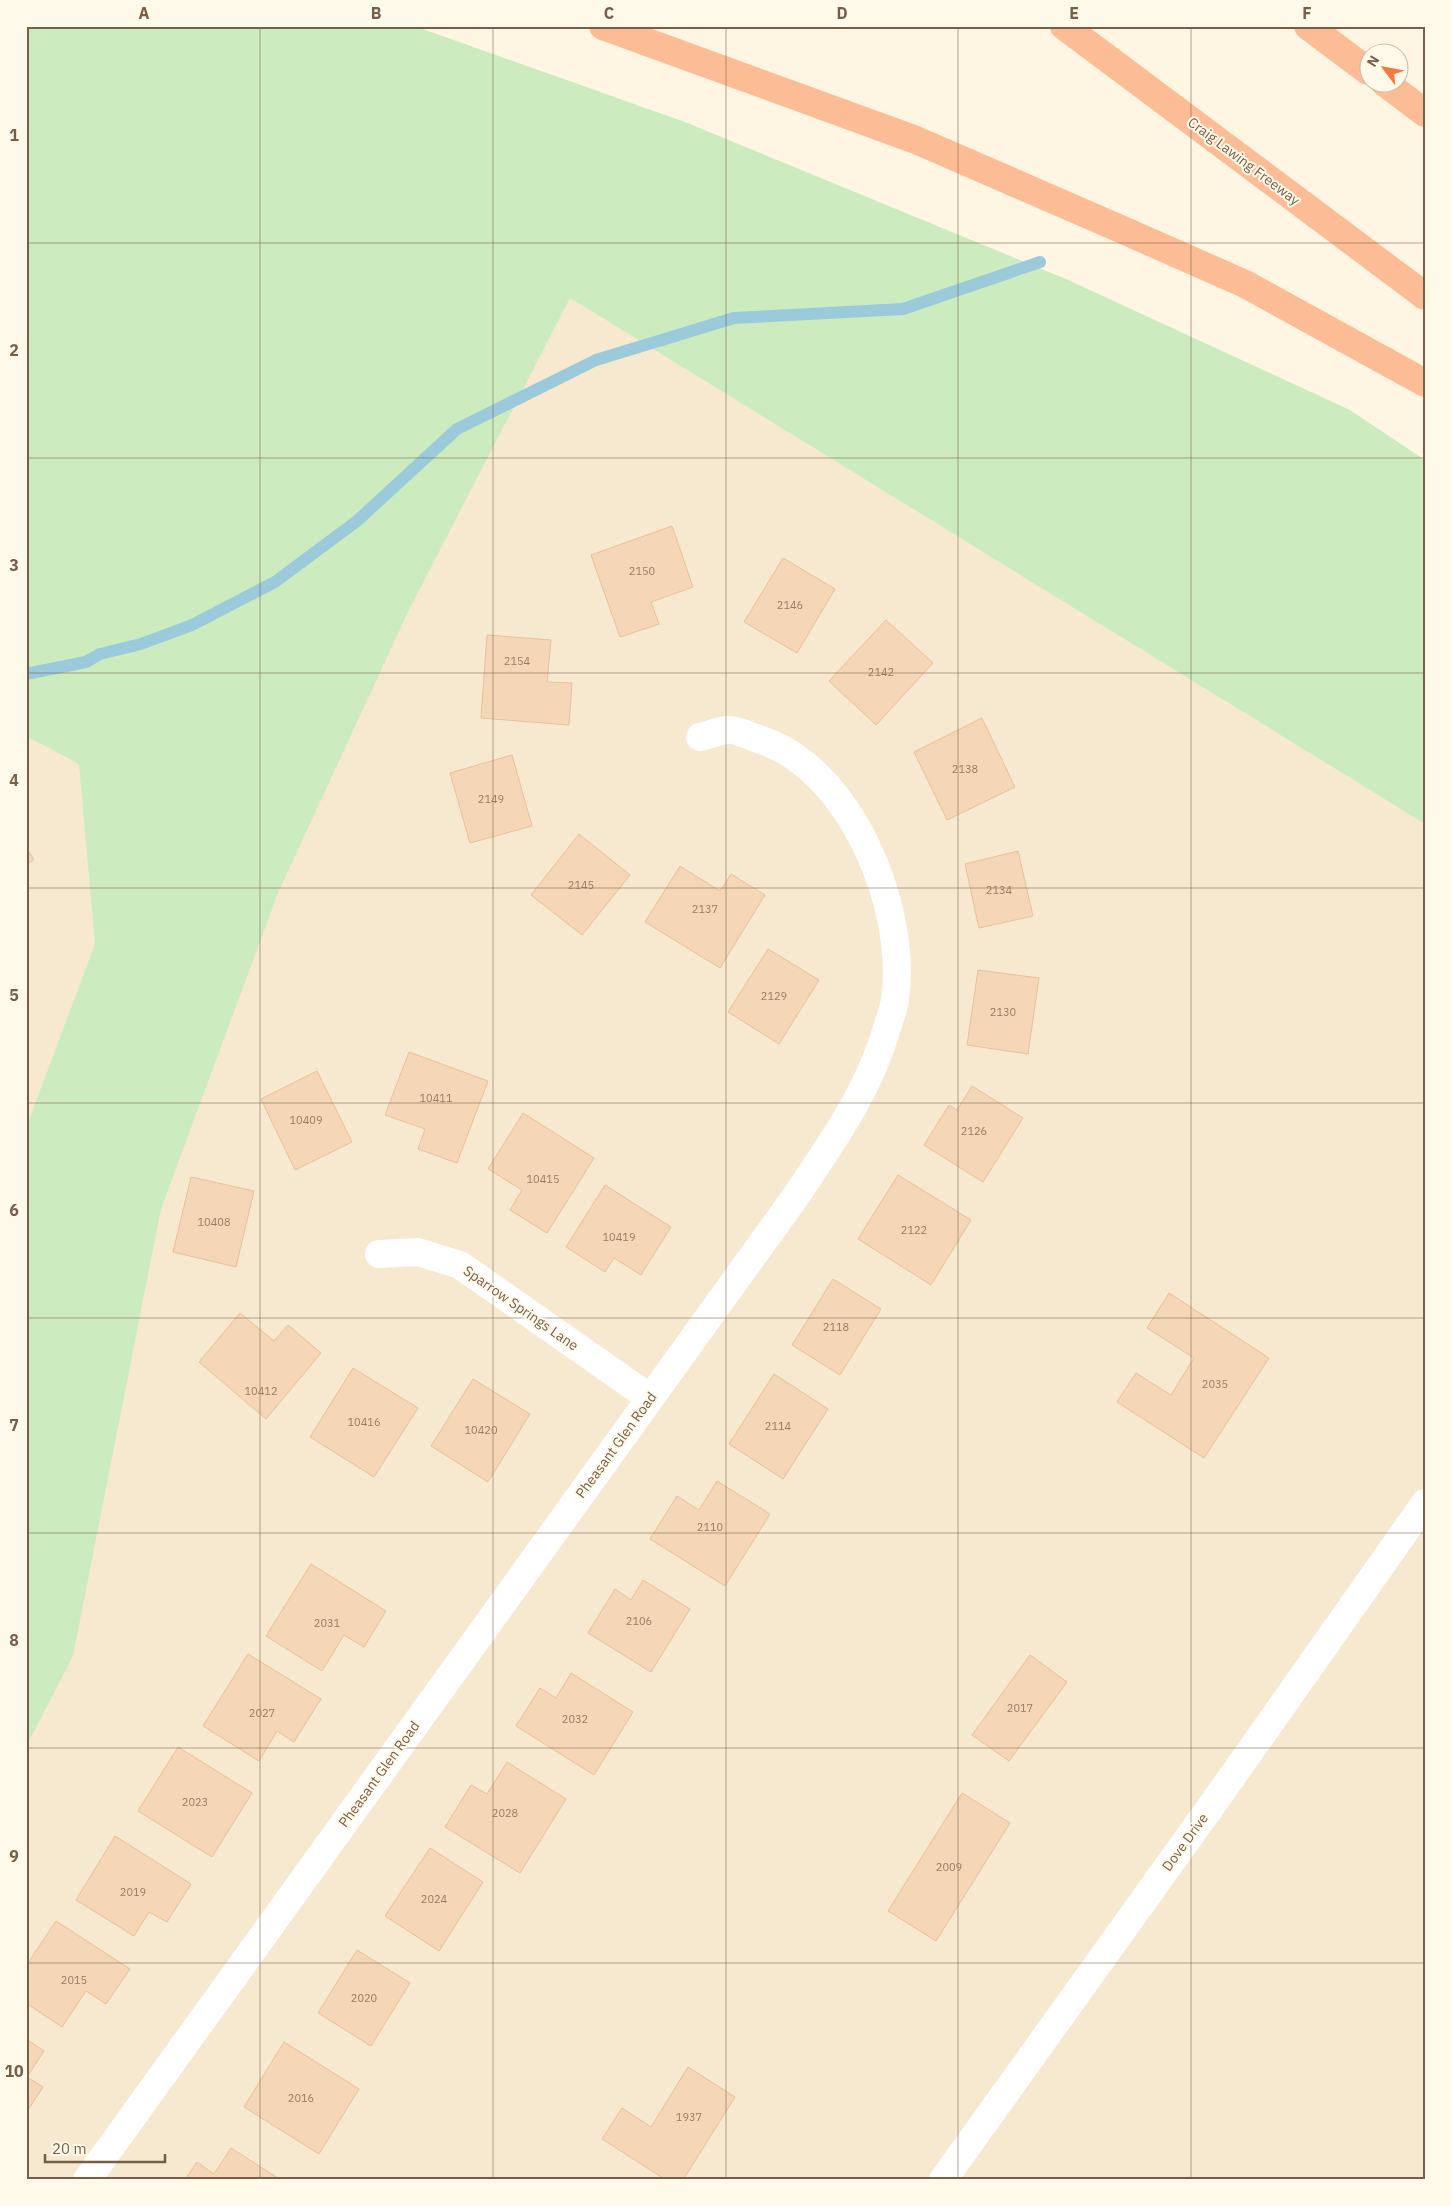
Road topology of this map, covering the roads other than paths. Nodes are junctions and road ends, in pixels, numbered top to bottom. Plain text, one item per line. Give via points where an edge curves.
1 (603, 26) edge
2 (1064, 26) edge
3 (1308, 26) edge
4 (1358, 64) edge
5 (1397, 92) edge
6 (1425, 113) edge
7 (1425, 296) edge
8 (1425, 383) edge
9 (700, 738) dead end
10 (379, 1254) dead end
11 (650, 1398) junction
12 (1425, 1503) edge
13 (87, 2180) edge
14 (943, 2180) edge

1 - 8 highway via 916,140 1245,284
2 - 7 highway, Craig Lawing Freeway
3 - 4 highway
5 - 6 highway
9 - 11 street, Pheasant Glen Road via 730,730 772,743 804,763 836,794 861,834 882,884 895,936 895,998 879,1058 850,1116
10 - 11 street, Sparrow Springs Lane via 418,1252 460,1265
11 - 13 street, Pheasant Glen Road
12 - 14 street, Dove Drive

